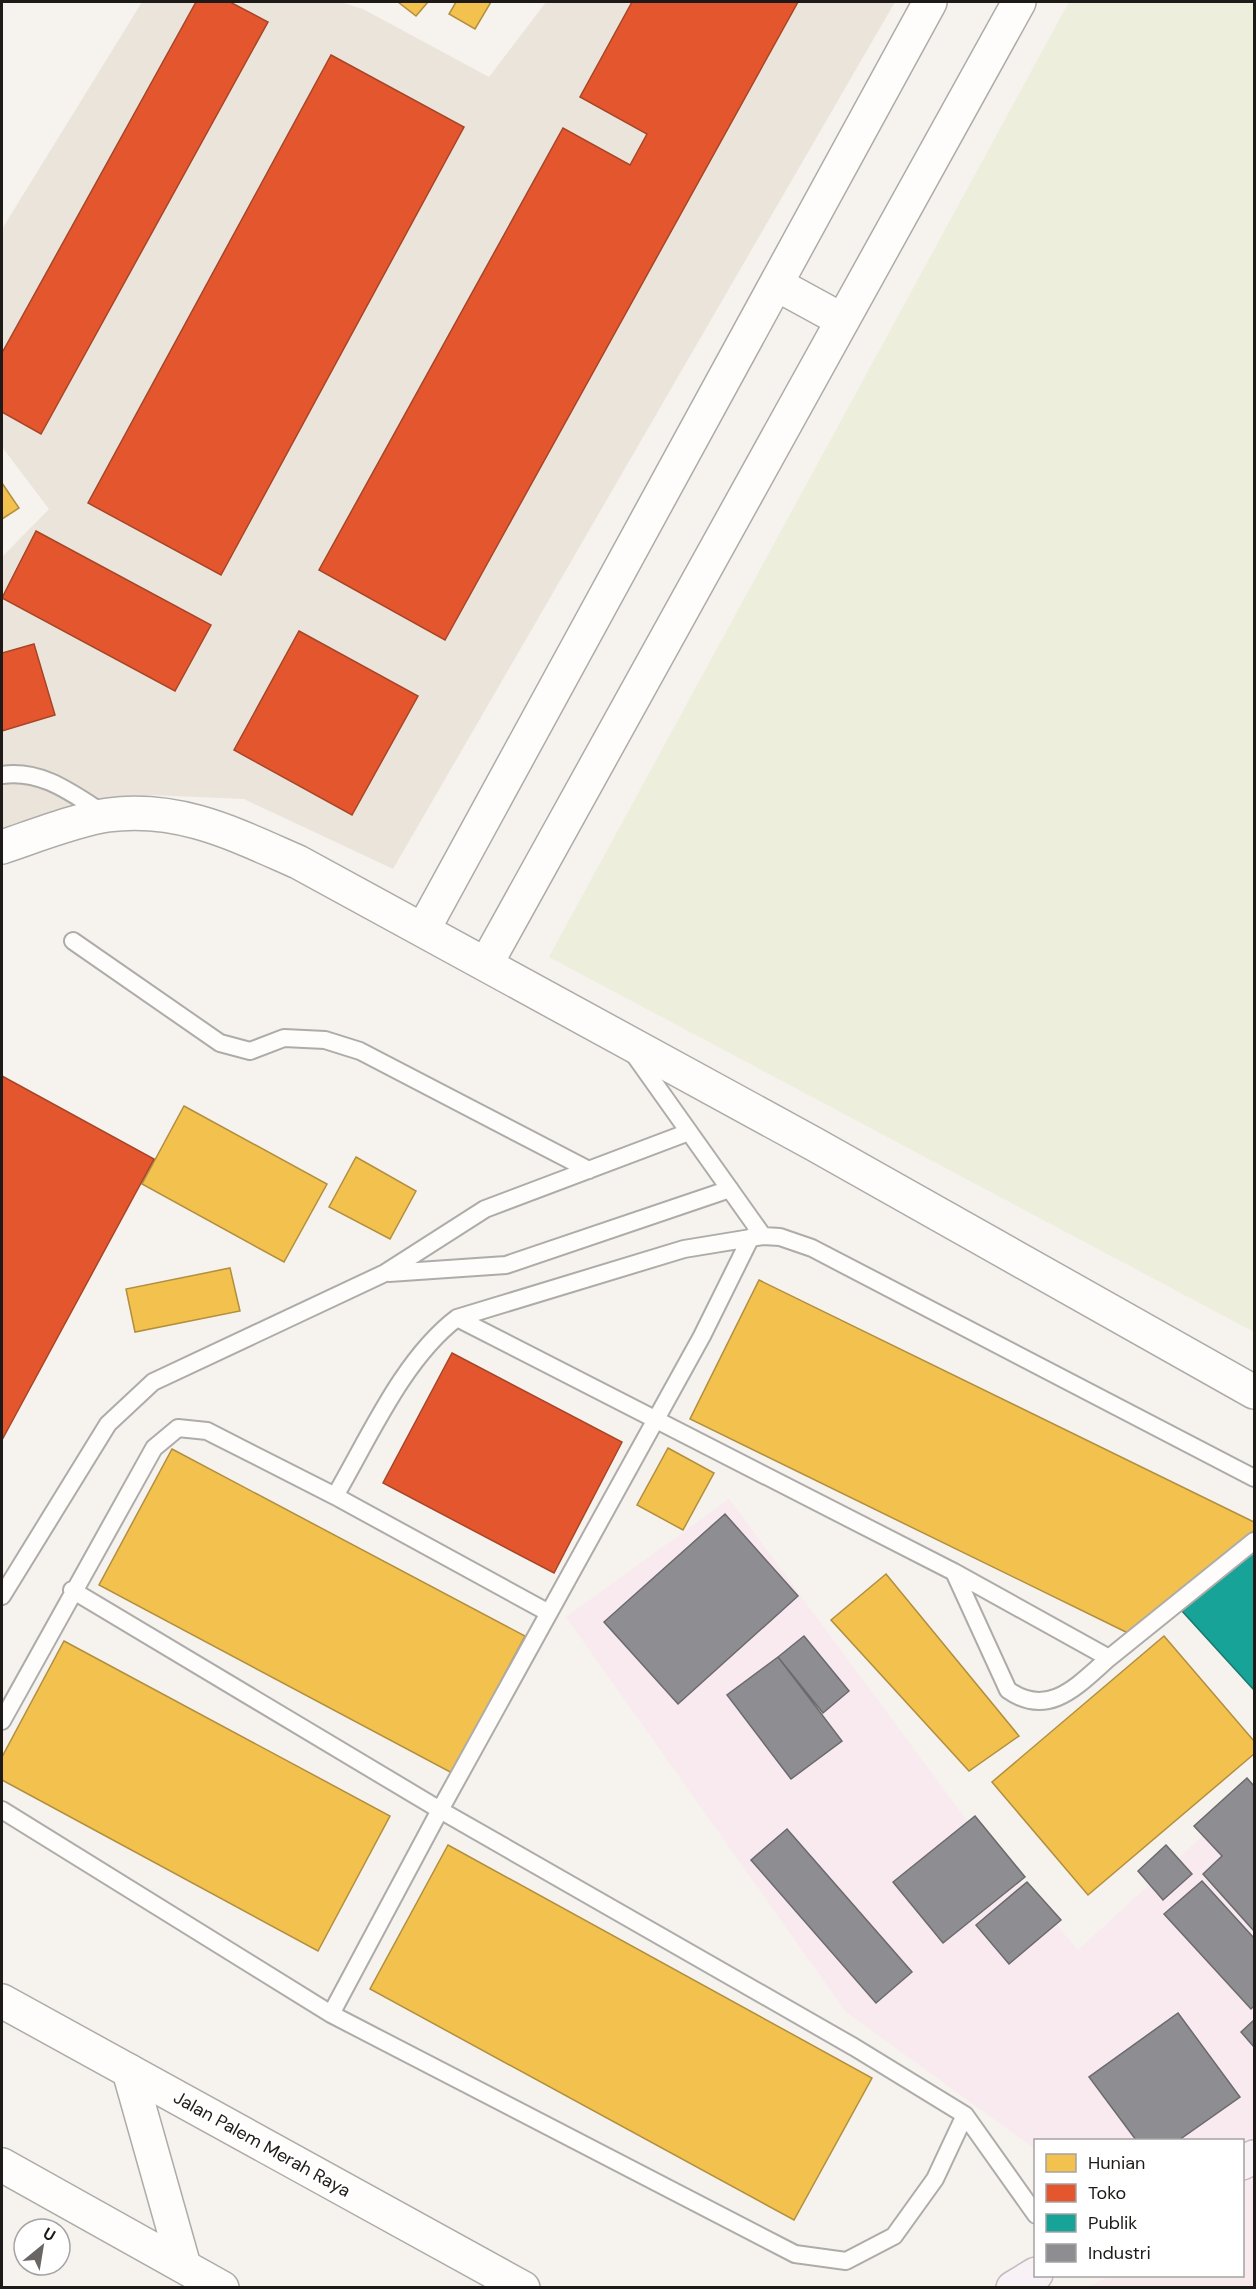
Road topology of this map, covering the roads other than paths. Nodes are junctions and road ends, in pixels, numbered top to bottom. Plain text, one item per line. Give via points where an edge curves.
1 (930, 2) edge
2 (1018, 2) edge
3 (778, 285) junction
4 (842, 320) junction
5 (2, 775) edge
6 (107, 815) junction
7 (2, 847) edge
8 (423, 930) junction
9 (73, 941) dead end
10 (486, 964) junction
11 (624, 1040) junction
12 (689, 1132) junction
13 (589, 1170) junction
14 (730, 1189) junction
15 (757, 1237) junction
16 (385, 1273) junction
17 (458, 1318) junction
18 (1254, 1392) edge
19 (656, 1420) junction
20 (1254, 1478) edge
21 (335, 1496) junction
22 (1254, 1541) edge
23 (954, 1572) junction
24 (72, 1590) junction
25 (2, 1596) edge
26 (549, 1612) junction
27 (1109, 1658) junction
28 (2, 1721) edge
29 (440, 1809) junction
30 (2, 1810) edge
31 (2, 2001) edge
32 (331, 2014) junction
33 (129, 2071) junction
34 (965, 2115) junction
35 (2, 2165) edge
36 (1034, 2214) edge
37 (184, 2266) junction
38 (1034, 2275) edge
39 (222, 2288) edge
40 (523, 2288) edge
41 (1013, 2288) edge

1 - 3 street
2 - 4 street
3 - 4 street
3 - 8 street
4 - 10 street
5 - 6 lane via 20,772 58,785
6 - 7 street
6 - 8 street via 163,813 212,825 298,862
8 - 10 street
9 - 13 lane via 220,1043 249,1051 284,1038 325,1040 360,1051
10 - 11 street
11 - 12 lane
11 - 18 street
12 - 13 lane
12 - 14 lane
13 - 16 lane via 485,1209
14 - 15 lane
14 - 16 lane via 506,1265
15 - 17 lane via 684,1249
15 - 19 lane
15 - 20 lane via 780,1237 812,1248
16 - 25 lane via 153,1382 108,1424
17 - 19 lane
17 - 21 lane via 437,1334 407,1373
19 - 23 lane
19 - 26 lane
21 - 24 lane via 207,1431 178,1428 154,1448
21 - 26 lane
22 - 27 lane
23 - 27 lane
23 - 27 lane via 1008,1690 1020,1698 1037,1702 1056,1699
24 - 28 lane
24 - 29 lane
26 - 29 lane
29 - 32 lane
29 - 34 lane
30 - 32 lane
31 - 33 street, Jalan Palem Merah Raya
32 - 34 lane via 795,2254 846,2261 894,2236 934,2179
33 - 37 street
33 - 40 street, Jalan Palem Merah Raya
34 - 36 lane
35 - 37 street
37 - 39 street
38 - 41 main road

